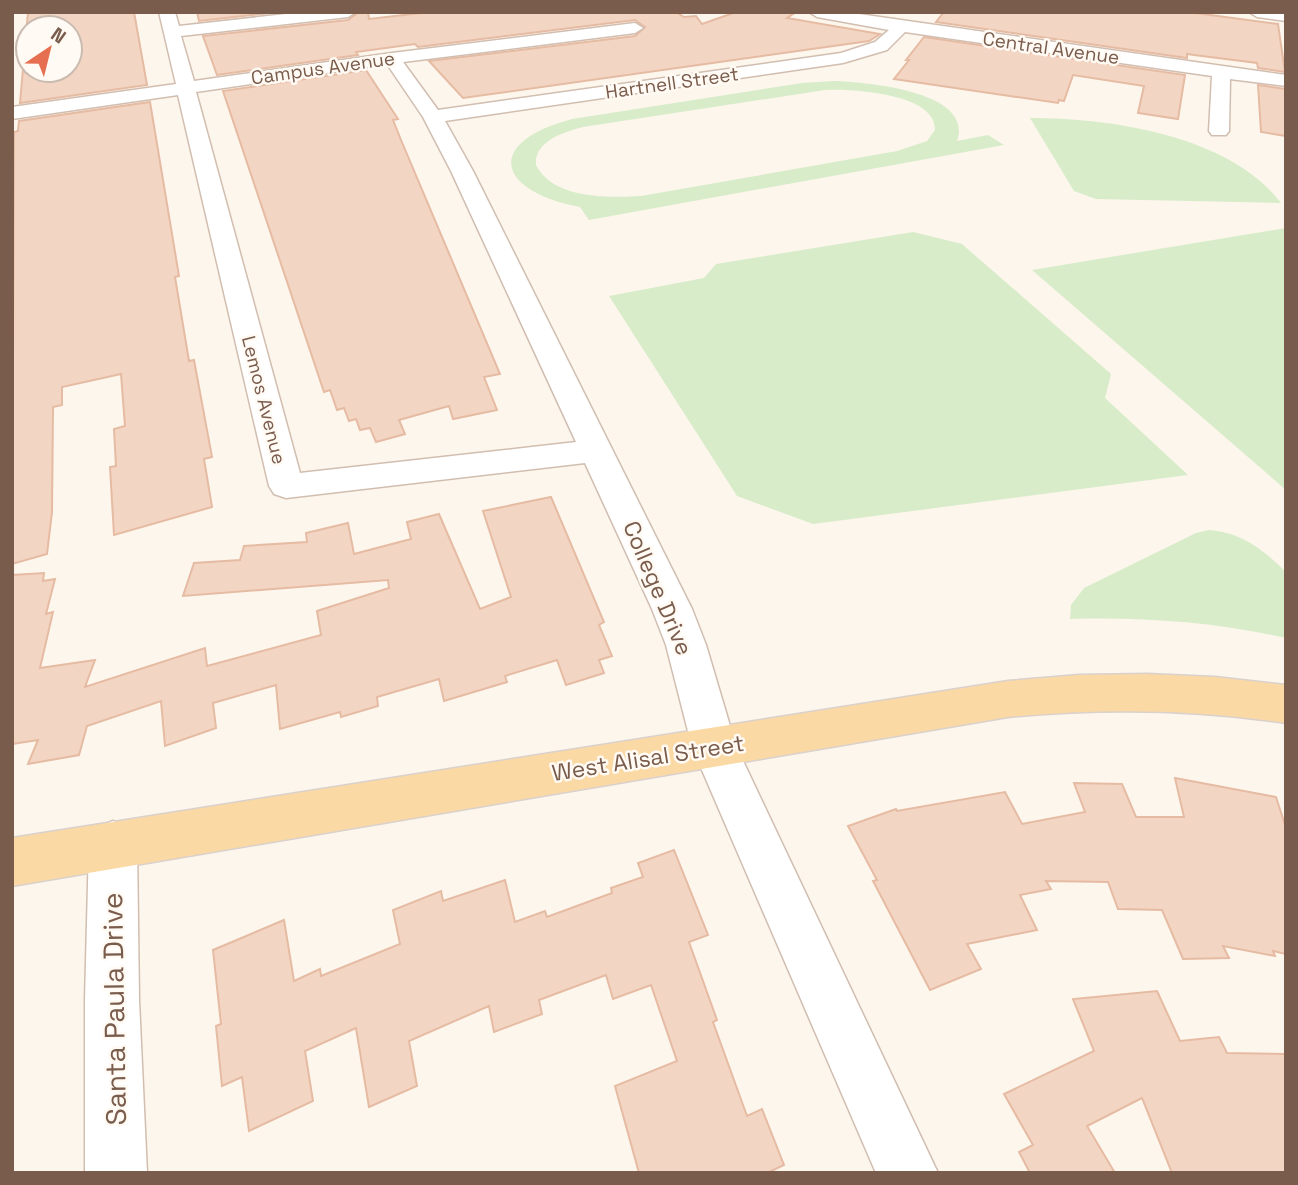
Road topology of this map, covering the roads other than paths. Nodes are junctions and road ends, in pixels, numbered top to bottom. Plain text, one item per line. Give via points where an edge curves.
1 (348, 12) edge
2 (614, 12) edge
3 (817, 12) edge
4 (1257, 12) edge
5 (1286, 16) edge
6 (169, 22) edge
7 (901, 27) junction
8 (392, 58) junction
9 (1221, 72) junction
10 (1286, 81) edge
11 (184, 88) junction
12 (12, 113) edge
13 (433, 117) junction
14 (1219, 131) dead end
15 (595, 451) junction
16 (1286, 704) edge
17 (714, 747) junction
18 (113, 845) junction
19 (12, 862) edge
20 (116, 1173) edge
21 (907, 1173) edge

1 - 6 street
2 - 8 street, Campus Avenue via 635,28
3 - 7 street, Central Avenue
4 - 5 street
6 - 11 street, Lemos Avenue
7 - 9 street, Central Avenue
7 - 13 street, Hartnell Street via 881,46 843,58
8 - 11 street, Campus Avenue
8 - 13 street, College Drive
9 - 10 street, Central Avenue
9 - 14 street
11 - 12 street, Campus Avenue
11 - 15 street, Lemos Avenue via 286,486
13 - 15 street, College Drive
15 - 17 street, College Drive via 672,609
16 - 17 main road, West Alisal Street via 1217,694 1080,691
17 - 18 main road, West Alisal Street
17 - 21 street, College Drive
18 - 19 main road, West Alisal Street
18 - 20 street, Santa Paula Drive

